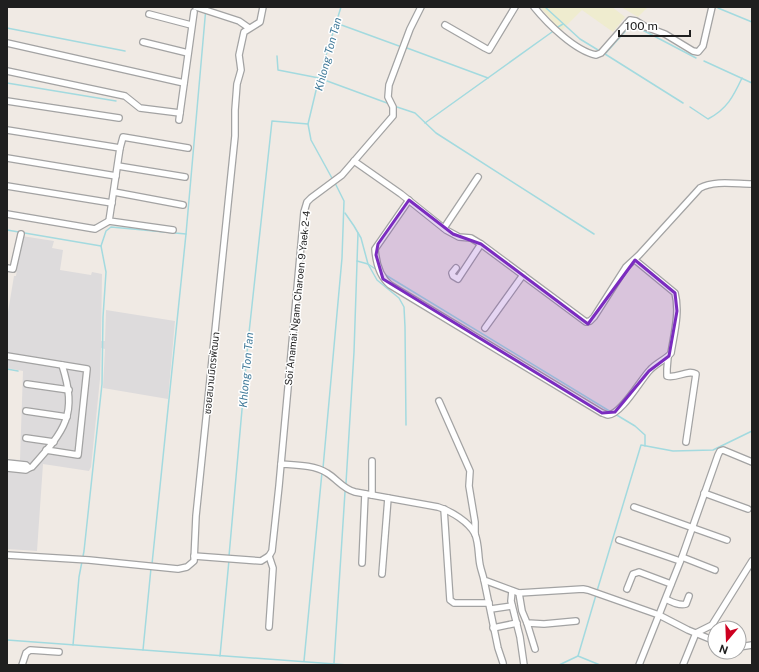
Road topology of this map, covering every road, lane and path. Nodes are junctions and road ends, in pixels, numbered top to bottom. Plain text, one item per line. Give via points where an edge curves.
1 (263, 7) edge
2 (421, 7) edge
3 (515, 7) edge
4 (534, 7) edge
5 (712, 7) edge
6 (195, 10) edge
7 (149, 14) dead end
8 (191, 25) junction
9 (445, 25) dead end
10 (248, 28) junction
11 (143, 42) dead end
12 (7, 43) edge
13 (188, 53) junction
14 (7, 71) edge
15 (184, 83) junction
16 (7, 101) edge
17 (180, 113) junction
18 (119, 118) dead end
19 (179, 120) dead end
20 (7, 130) edge
21 (120, 148) junction
22 (188, 148) dead end
23 (7, 158) edge
24 (354, 161) junction
25 (118, 166) junction
26 (116, 176) junction
27 (185, 176) dead end
28 (478, 177) dead end
29 (752, 184) edge
30 (7, 186) edge
31 (114, 192) junction
32 (409, 200) junction
33 (112, 203) junction
34 (183, 205) dead end
35 (7, 214) edge
36 (109, 221) junction
37 (444, 228) junction
38 (173, 230) dead end
39 (21, 234) dead end
40 (482, 244) junction
41 (635, 260) junction
42 (7, 268) edge
43 (456, 268) dead end
44 (523, 275) junction
45 (485, 328) dead end
46 (7, 356) edge
47 (668, 357) junction
48 (62, 365) junction
49 (27, 384) dead end
50 (69, 390) junction
51 (439, 401) dead end
52 (26, 411) dead end
53 (66, 417) junction
54 (26, 438) dead end
55 (54, 442) junction
56 (686, 442) dead end
57 (46, 450) junction
58 (372, 461) dead end
59 (752, 462) edge
60 (7, 463) edge
61 (281, 464) junction
62 (7, 468) edge
63 (29, 468) junction
64 (704, 493) junction
65 (365, 494) junction
66 (372, 495) junction
67 (388, 498) junction
68 (634, 507) dead end
69 (444, 509) junction
70 (748, 509) dead end
71 (692, 528) junction
72 (475, 534) junction
73 (619, 540) dead end
74 (727, 540) dead end
75 (7, 555) edge
76 (194, 556) junction
77 (269, 556) junction
78 (681, 559) junction
79 (752, 561) edge
80 (362, 563) dead end
81 (715, 570) dead end
82 (382, 574) dead end
83 (484, 580) junction
84 (671, 584) junction
85 (627, 589) dead end
86 (512, 591) junction
87 (519, 593) junction
88 (689, 596) dead end
89 (666, 599) junction
90 (490, 606) junction
91 (512, 606) junction
92 (660, 615) junction
93 (576, 621) dead end
94 (517, 623) junction
95 (527, 623) junction
96 (269, 627) dead end
97 (493, 628) junction
98 (696, 633) junction
99 (707, 638) edge
100 (535, 649) dead end
101 (59, 652) dead end
102 (503, 664) dead end
103 (22, 665) edge
104 (524, 665) edge
105 (639, 665) edge
106 (683, 665) edge

1 - 10 street, ซอยสมานมิตรพัฒนา via 260,22
2 - 24 street, Soi Anamai Ngam Charoen 9 Yaek 2-4 via 389,85 388,96 393,107 393,116
3 - 9 street via 489,50
4 - 5 street via 558,32 596,55 601,53 630,20 665,34 693,50 701,51
6 - 8 street
6 - 10 street via 216,13 239,21
7 - 8 street
8 - 13 street
10 - 76 street, ซอยสมานมิตรพัฒนา via 243,33 239,55 241,70 237,84 234,143
11 - 13 street
12 - 15 street
13 - 15 street
14 - 17 street via 125,96 140,108
15 - 17 street
16 - 18 street
17 - 19 street
20 - 21 street
21 - 22 street via 123,137
21 - 25 street
23 - 26 street
24 - 32 street
24 - 61 street, Soi Anamai Ngam Charoen 9 Yaek 2-4 via 334,182 307,202 304,212
25 - 26 street
25 - 27 street
26 - 31 street
28 - 37 street
29 - 41 street via 708,184 700,188
30 - 33 street
31 - 33 street
31 - 34 street
32 - 37 street
32 - 47 street via 375,249 383,279 390,285 608,415 622,406 658,362
33 - 36 street
35 - 36 street via 95,229
36 - 38 street
37 - 40 street via 459,237 471,238
39 - 42 street via 14,269
40 - 43 street via 458,279 452,273
40 - 44 street
41 - 44 street via 626,267 594,317 586,322
41 - 47 street via 676,293 677,311 671,353
44 - 45 street
46 - 48 street
47 - 56 street via 667,376 690,372 696,374
48 - 50 street
48 - 57 street via 87,369 78,455
49 - 50 street
50 - 53 street
51 - 72 street via 470,471 469,486
52 - 53 street
53 - 55 street
54 - 55 street
55 - 57 street
57 - 63 street
58 - 66 street
59 - 64 street via 728,451 720,451
60 - 63 street via 26,465
61 - 65 street via 322,470 347,489
61 - 77 street, Soi Anamai Ngam Charoen 9 Yaek 2-4 via 272,551
62 - 63 street
64 - 70 street
64 - 71 street
65 - 66 street
65 - 80 street
66 - 67 street
67 - 69 street
67 - 82 street
68 - 71 street
69 - 72 street via 465,523
69 - 90 street via 450,600 454,603
71 - 74 street
71 - 78 street
72 - 83 street
73 - 78 street
75 - 76 street via 178,569 187,567 194,561
76 - 77 street via 261,561
77 - 96 street via 273,568
78 - 81 street
78 - 84 street
79 - 98 street via 712,625
83 - 86 street
83 - 90 street
84 - 85 street via 639,572 633,574
84 - 89 street
86 - 87 street
86 - 91 street
87 - 92 street via 583,589
87 - 95 street
88 - 89 street via 684,605
89 - 92 street
90 - 91 street
90 - 97 street
91 - 94 street
92 - 98 street
92 - 105 street
93 - 95 street
94 - 97 street
94 - 104 street
95 - 100 street
97 - 102 street
98 - 99 street
98 - 106 street
101 - 103 street via 30,650 26,653

